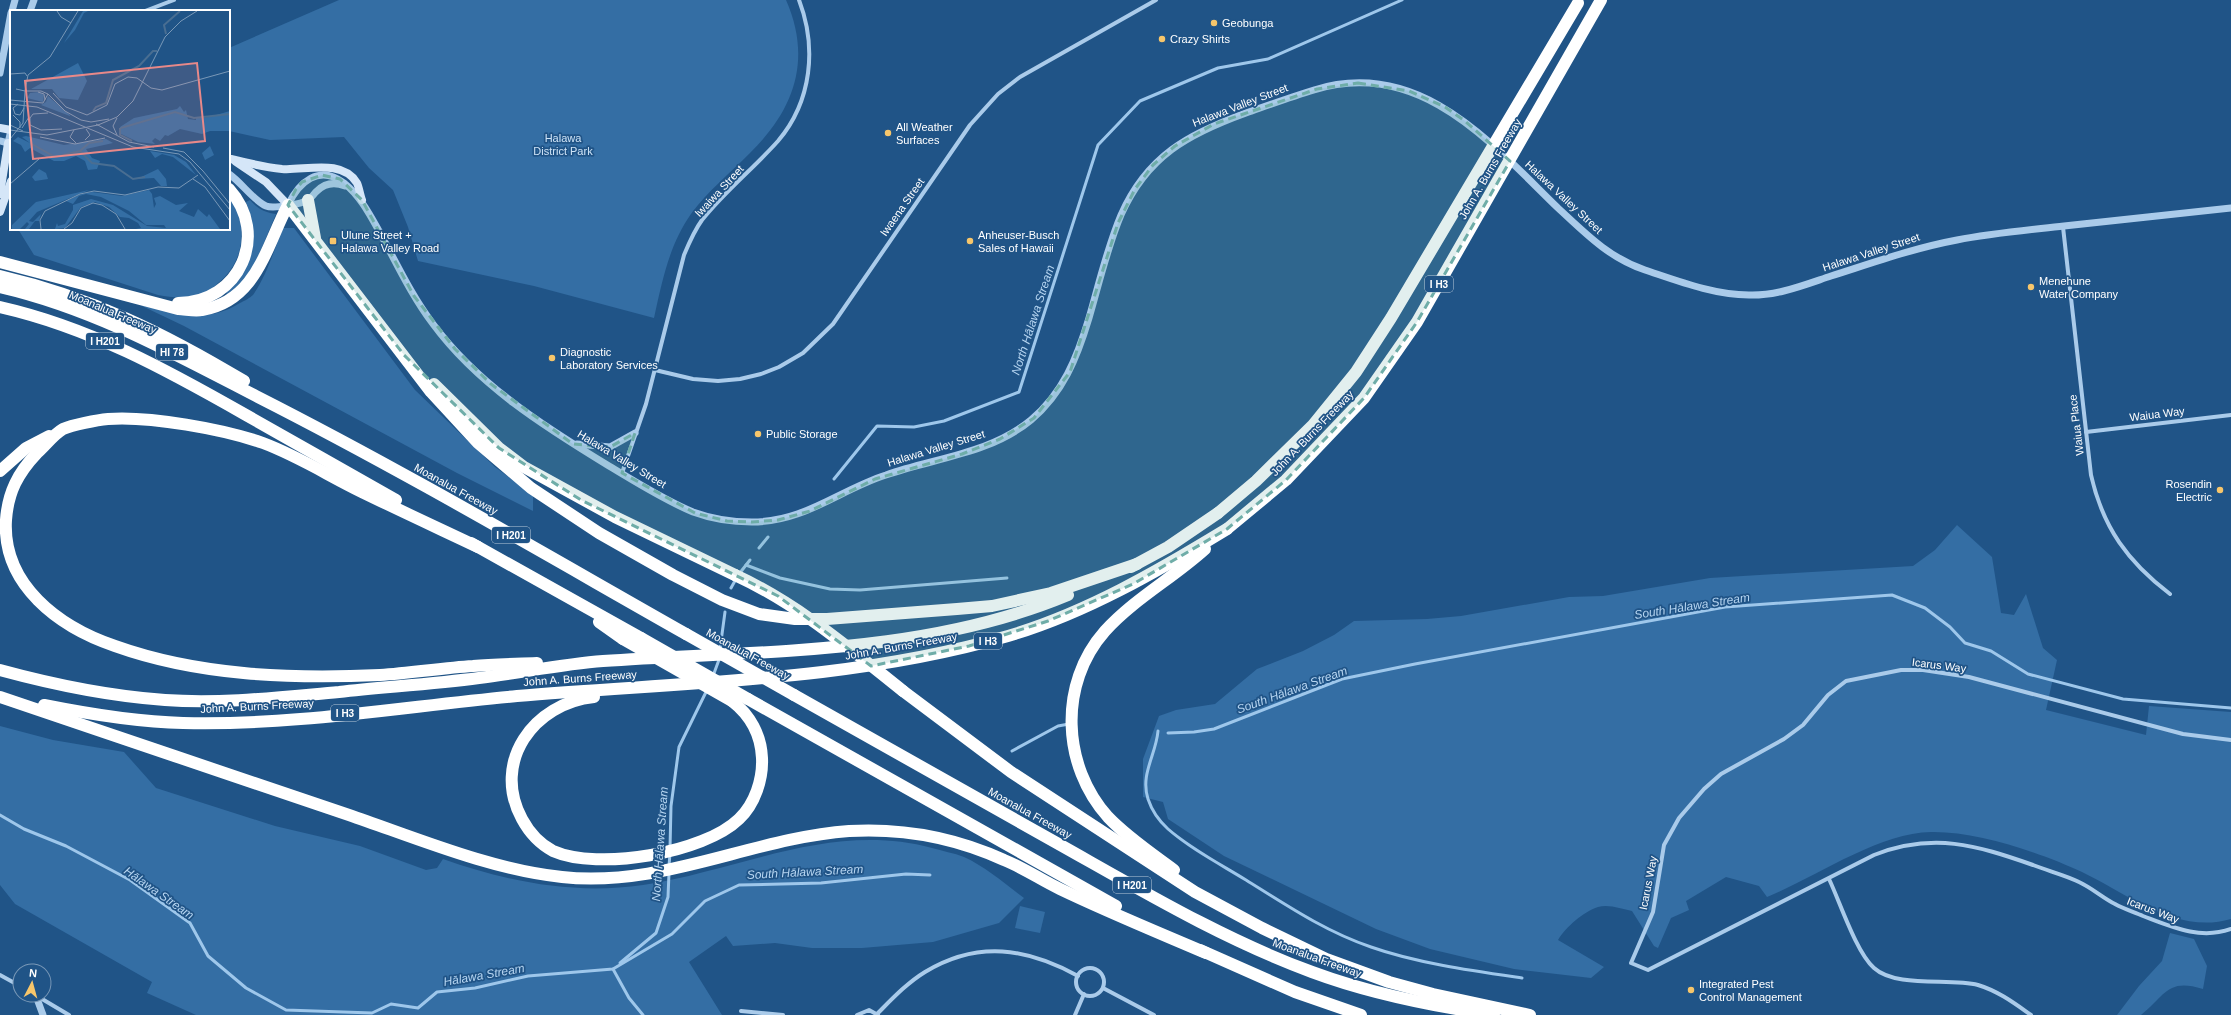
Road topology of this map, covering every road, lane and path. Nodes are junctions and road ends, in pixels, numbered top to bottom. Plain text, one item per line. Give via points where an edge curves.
1 (15, 0) edge
2 (34, 0) edge
3 (174, 0) edge
4 (799, 0) edge
5 (1156, 0) edge
6 (1580, 0) edge
7 (1601, 0) edge
8 (12, 10) edge
9 (30, 10) edge
10 (148, 10) edge
11 (10, 18) edge
12 (0, 73) edge
13 (0, 128) edge
14 (10, 130) edge
15 (10, 133) edge
16 (6, 143) edge
17 (230, 159) edge
18 (230, 175) edge
19 (10, 184) edge
20 (348, 186) junction
21 (230, 190) edge
22 (0, 194) edge
23 (308, 200) junction
24 (362, 200) junction
25 (288, 205) junction
26 (2231, 208) edge
27 (0, 212) edge
28 (2063, 227) junction
29 (315, 239) junction
30 (0, 262) edge
31 (0, 276) edge
32 (0, 287) edge
33 (143, 300) junction
34 (0, 307) edge
35 (0, 313) edge
36 (404, 355) junction
37 (655, 370) junction
38 (203, 391) junction
39 (2231, 415) edge
40 (62, 430) junction
41 (2086, 432) junction
42 (635, 433) junction
43 (336, 436) junction
44 (573, 444) junction
45 (0, 471) edge
46 (622, 473) junction
47 (1227, 529) junction
48 (478, 547) junction
49 (1137, 564) junction
50 (540, 582) junction
51 (2170, 594) dead end
52 (600, 661) junction
53 (0, 666) edge
54 (0, 670) edge
55 (678, 684) junction
56 (61, 686) junction
57 (0, 692) edge
58 (0, 697) edge
59 (2231, 740) edge
60 (1829, 879) junction
61 (2231, 929) edge
62 (1206, 953) junction
63 (1326, 959) junction
64 (0, 975) edge
65 (1078, 976) junction
66 (12, 982) edge
67 (1103, 988) junction
68 (1084, 994) junction
69 (39, 1003) edge
70 (49, 1003) edge
71 (741, 1011) dead end
72 (761, 1014) edge
73 (877, 1014) edge
74 (43, 1015) edge
75 (69, 1015) edge
76 (783, 1015) edge
77 (857, 1015) edge
78 (1075, 1015) edge
79 (1154, 1015) edge
80 (1361, 1015) edge
81 (1494, 1015) edge
82 (1530, 1015) edge
83 (2031, 1015) edge

1 - 8 street
2 - 9 street
3 - 10 street
4 - 37 street, Iwaiwa Street via 810,48 807,84 798,110 780,139 707,214 694,233 684,255
5 - 37 street, Iwaena Street via 1020,77 998,94 970,125 833,324 803,353 779,367 740,379 693,379
6 - 49 highway, John A. Burns Freeway / I H3, bridge via 1391,318 1356,372 1313,425 1256,481 1218,513 1168,547
7 - 47 highway, John A. Burns Freeway / I H3, bridge via 1417,322 1364,398 1286,480
11 - 12 street
13 - 14 main road
15 - 16 street
16 - 22 main road
17 - 24 main road via 280,169 334,168 357,183
17 - 25 main road via 266,182
18 - 25 street via 266,206 273,208
19 - 27 main road
20 - 23 street via 338,183 323,186
20 - 24 street, Halawa Valley Street
20 - 25 street, Halawa Valley Street via 332,176 311,178 302,182 296,189
21 - 33 highway via 247,218 245,256 238,272 214,295 199,301 164,303
23 - 25 street
23 - 29 highway
24 - 44 street, Halawa Valley Street via 414,296 433,324 490,384
25 - 29 highway
25 - 33 highway via 257,273 240,292 220,305 201,310 178,309
26 - 28 street, Halawa Valley Street
28 - 41 street, Waiua Place
28 - 46 street, Halawa Valley Street via 1972,237 1929,246 1770,294 1745,296 1718,292 1643,269 1614,256 1589,237 1479,131 1445,107 1409,91 1390,86 1358,83 1331,85 1214,124 1175,146 1153,165 1134,189 1118,223 1082,344 1070,372 1050,402 1026,424 983,447 875,479 810,510 767,522 727,521 695,513
29 - 36 highway
30 - 33 highway
31 - 43 highway via 50,289 134,321 203,356
32 - 43 highway, Moanalua Freeway / HI 78 via 46,299 109,322
34 - 38 highway, I H201 via 42,318 101,339 129,351
35 - 38 highway via 99,343
36 - 49 highway via 452,416 478,443 531,488 599,533 673,575 722,600 759,614 779,618 815,619 992,606 1052,592
36 - 63 highway, bridge via 499,448 524,466 615,517 778,596 1011,772 1195,892
37 - 42 street, Iwaiwa Street
38 - 48 highway, I H201
39 - 41 street, Waiua Way
40 - 45 highway via 26,448
40 - 48 highway via 106,419 145,419 263,443
40 - 52 highway via 25,466 14,484 7,507 5,530 9,553 15,573 30,593 67,623 114,646 216,670 287,676 362,676 472,666
41 - 51 street, Waiua Place via 2095,493 2107,524 2136,564
42 - 44 street via 610,447
42 - 46 street, Iwaiwa Street
43 - 81 highway, Moanalua Freeway / I H201, bridge via 1120,878 1235,940 1313,972 1357,986 1437,1006
44 - 46 street, Halawa Valley Street
47 - 55 highway, John A. Burns Freeway / I H3, bridge via 1174,562 1094,603 1012,634 885,664
47 - 63 highway via 1185,567 1124,612 1103,633 1082,670 1073,697 1071,727 1078,768 1098,805 1128,835 1222,903
48 - 50 highway, I H201
49 - 52 highway, John A. Burns Freeway / I H3, bridge via 1030,610 952,631 830,646 710,656
50 - 55 highway, bridge via 623,639 732,701 748,717 759,739 762,765 752,801 740,818 716,835 692,844 636,858 579,859 552,850 532,834 519,814 512,792 515,756 528,732 559,706 586,698
50 - 62 highway, I H201, bridge via 1135,917
52 - 56 highway, John A. Burns Freeway / I H3 via 477,679 236,701 158,700
53 - 56 highway
54 - 56 highway
55 - 57 highway, John A. Burns Freeway / I H3 via 218,723 180,723 73,711
58 - 62 highway via 400,833 536,873 583,879 625,878 691,866 823,834 873,830 920,834 966,845 1003,859 1059,889
59 - 60 street, Icarus Way via 2184,734 1942,672 1901,670 1846,681 1828,695 1803,725 1784,739 1721,774 1679,818 1664,846 1653,912 1631,963 1648,970
60 - 61 street, Icarus Way via 1892,848 1908,844 1965,844 2079,882 2116,905 2171,927 2191,933 2214,933
60 - 83 street via 1860,949 1875,969 1898,979 1978,986 2003,996
62 - 80 highway, I H201 via 1295,992
63 - 82 highway via 1389,982
64 - 66 street
65 - 67 street via 1088,968 1096,970 1103,976
65 - 68 street via 1078,988
65 - 73 street via 1029,954 1006,951 978,952 951,960 926,972
67 - 68 street via 1096,994
67 - 79 street
68 - 78 street
69 - 74 street
70 - 75 street
71 - 72 street
72 - 76 street
73 - 77 street via 865,1010

